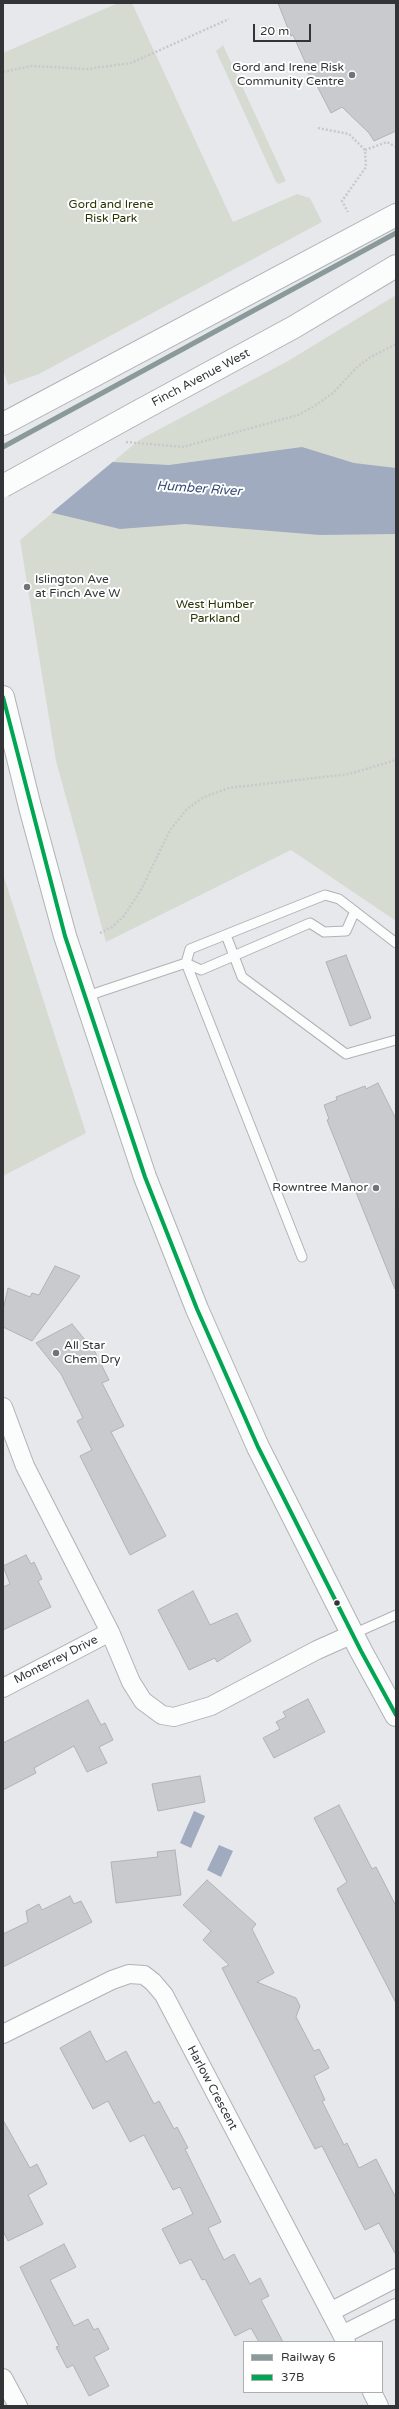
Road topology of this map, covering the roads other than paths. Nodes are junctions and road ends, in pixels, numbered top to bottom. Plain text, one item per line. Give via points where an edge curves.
1 (396, 215) edge
2 (396, 266) edge
3 (3, 424) edge
4 (3, 486) edge
5 (3, 697) edge
6 (354, 911) junction
7 (226, 934) junction
8 (396, 943) edge
9 (234, 954) junction
10 (186, 963) junction
11 (84, 997) junction
12 (396, 1040) edge
13 (302, 1256) dead end
14 (3, 1407) edge
15 (396, 1615) edge
16 (110, 1632) junction
17 (353, 1634) junction
18 (3, 1688) edge
19 (396, 1715) edge
20 (3, 2034) edge
21 (396, 2278) edge
22 (396, 2308) edge
23 (330, 2312) junction
24 (344, 2338) edge
25 (3, 2378) edge
26 (372, 2393) edge
27 (18, 2406) edge
28 (379, 2406) edge

1 - 3 main road
2 - 4 main road, Finch Avenue West, bridge via 294,327
5 - 11 main road via 30,807
6 - 7 lane via 339,899 325,895
6 - 8 lane
6 - 9 lane via 346,931 324,932 310,923
7 - 9 lane
7 - 10 lane via 190,950
9 - 10 lane via 201,970
9 - 12 lane via 242,977 346,1054
10 - 11 lane
10 - 13 lane
11 - 17 main road via 145,1177 197,1308 258,1447
14 - 16 street via 25,1466
15 - 17 lane
16 - 17 street via 131,1682 143,1701 162,1715 174,1717 211,1706 317,1650
16 - 18 street, Monterrey Drive
17 - 19 main road
20 - 23 street, Harlow Crescent via 129,1974 144,1975 153,1982 164,1995
21 - 23 street
22 - 24 street
23 - 24 street, Harlow Crescent
25 - 27 street
26 - 28 street

